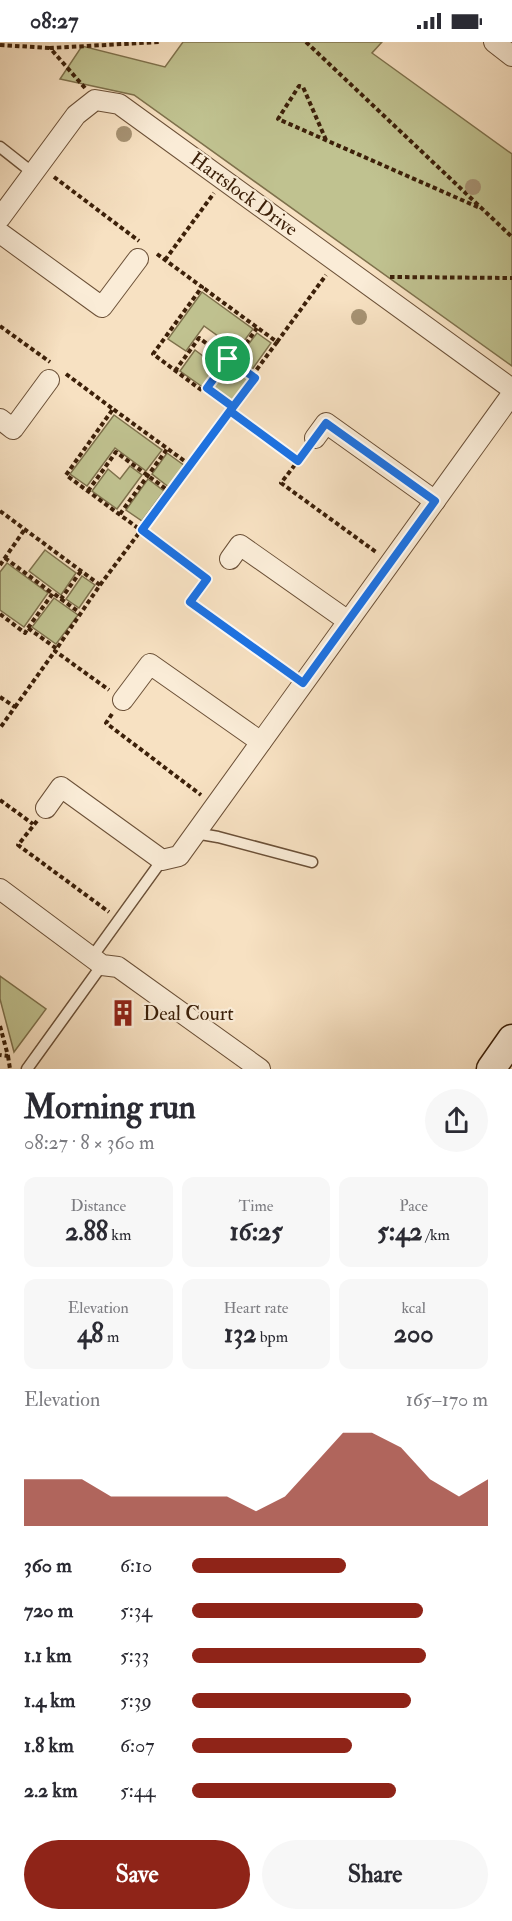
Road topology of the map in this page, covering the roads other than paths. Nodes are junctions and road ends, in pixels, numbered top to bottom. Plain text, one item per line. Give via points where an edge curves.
1 (494, 42) edge
2 (512, 56) edge
3 (0, 147) edge
4 (36, 169) junction
5 (0, 218) edge
6 (0, 233) edge
7 (142, 253) road end
8 (49, 380) dead end
9 (512, 389) edge
10 (512, 394) edge
11 (0, 419) edge
12 (315, 438) road end
13 (435, 501) junction
14 (230, 559) dead end
15 (348, 621) junction
16 (123, 700) road end
17 (261, 742) junction
18 (46, 808) road end
19 (195, 833) junction
20 (162, 860) junction
21 (312, 862) dead end
22 (0, 889) edge
23 (97, 961) junction
24 (512, 1039) edge
25 (251, 1067) edge
26 (27, 1069) edge
27 (491, 1069) edge

1 - 2 street
3 - 4 lane
4 - 5 street, Hartslock Drive
4 - 9 street, Hartslock Drive via 76,115 95,100 119,104
6 - 7 street via 102,307
8 - 11 street via 13,429
10 - 13 street
12 - 13 street via 326,423
13 - 15 street
14 - 15 street via 240,545
15 - 17 street
16 - 17 street via 150,664
17 - 19 street
18 - 20 street via 61,787
19 - 20 street via 179,856
19 - 21 lane
20 - 23 lane via 119,919
22 - 23 street
23 - 25 street via 118,967
23 - 26 lane
24 - 27 street

